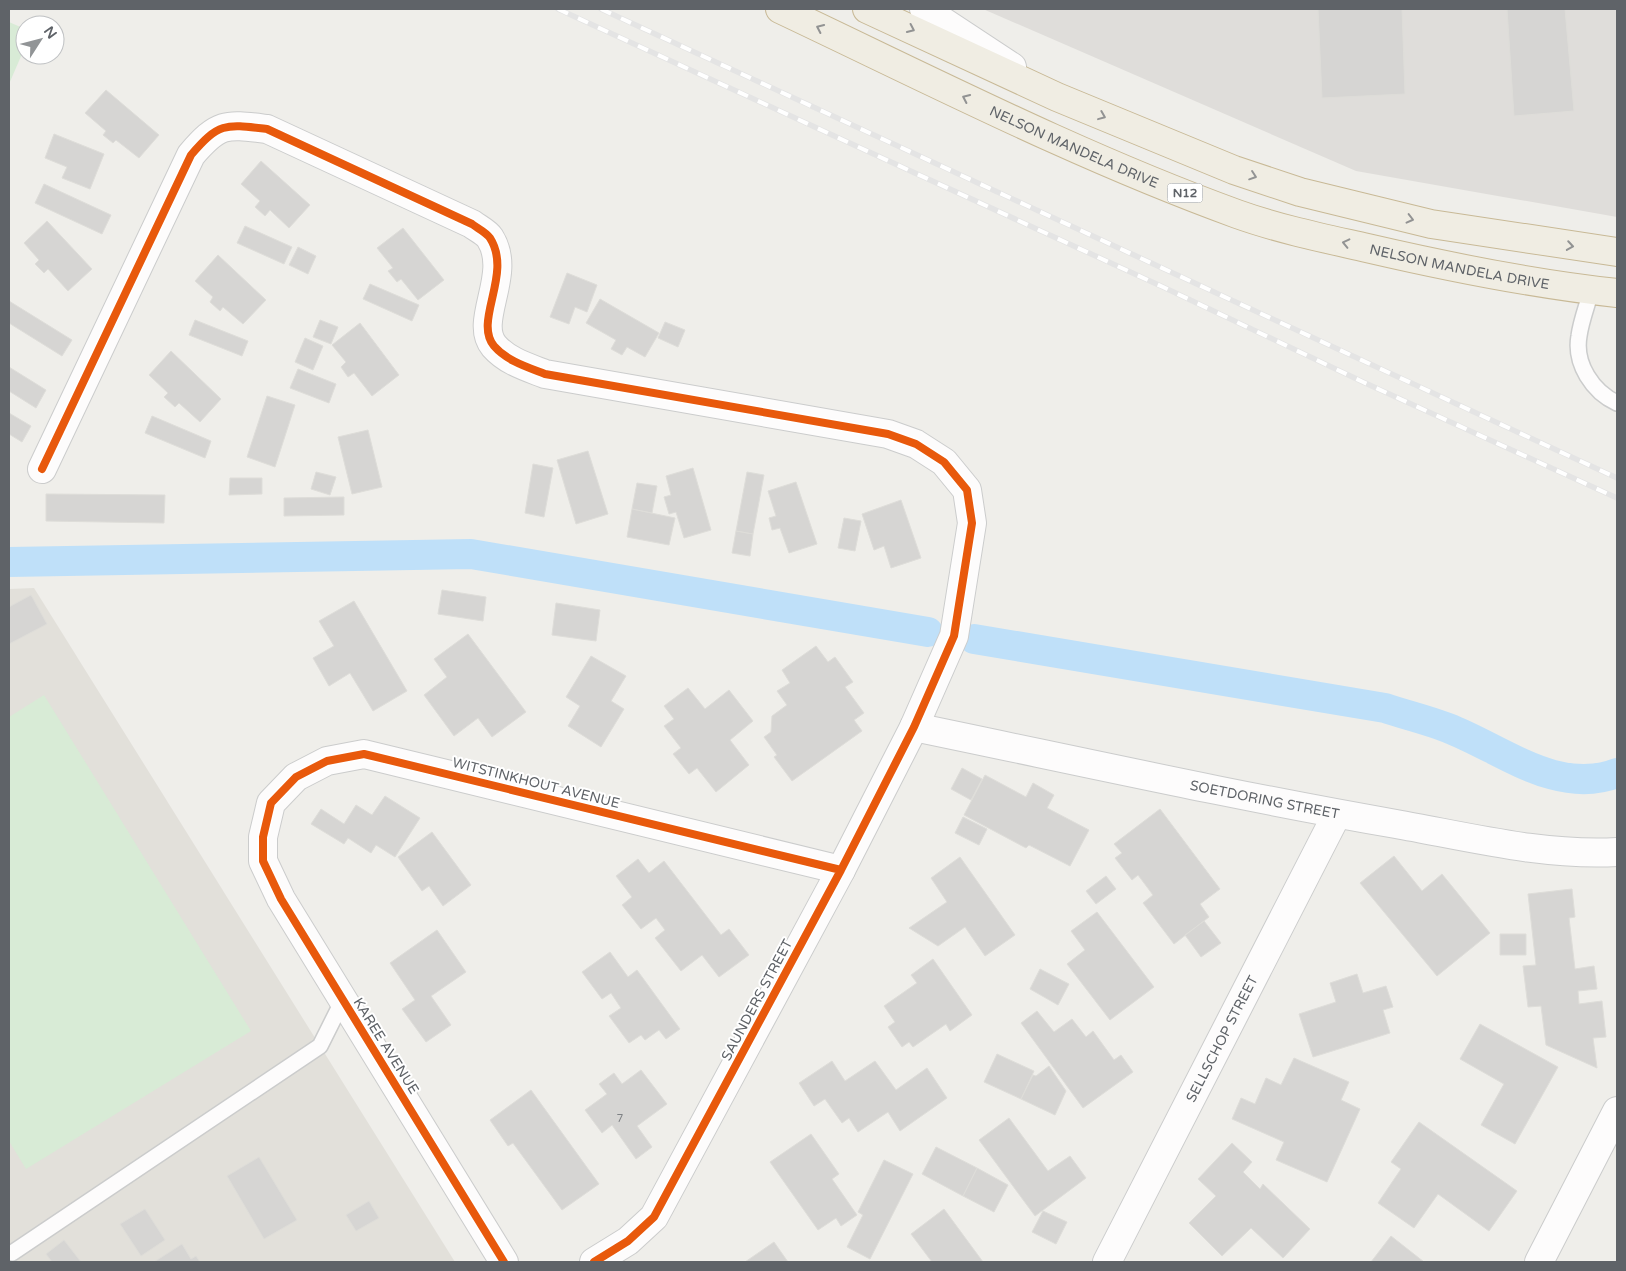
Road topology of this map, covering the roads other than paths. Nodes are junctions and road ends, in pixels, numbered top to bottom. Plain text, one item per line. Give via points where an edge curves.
1 (780, 9) edge
2 (867, 9) edge
3 (924, 9) edge
4 (1057, 97) junction
5 (1617, 252) edge
6 (1604, 292) edge
7 (1617, 403) edge
8 (42, 469) dead end
9 (914, 727) junction
10 (1337, 814) junction
11 (263, 837) joint
12 (1617, 852) edge
13 (841, 870) junction
14 (342, 1000) junction
15 (1617, 1111) edge
16 (13, 1255) edge
17 (504, 1262) edge
18 (594, 1262) edge
19 (1107, 1262) edge
20 (1539, 1262) edge

6 -> 1 highway, NELSON MANDELA DRIVE / N12 via 1560,287 1419,260 1238,214 1043,134
2 -> 4 highway
3 - 4 street
4 -> 5 highway via 1234,170 1300,192 1431,224
6 - 7 lane via 1578,338 1580,361 1592,385
8 - 9 street, SAUNDERS STREET via 191,155 208,134 232,125 267,129 472,224 489,237 498,260 496,288 486,326 494,346 516,362 545,374 888,434 916,444 944,462 967,490 972,523 954,636
9 - 10 street, SOETDORING STREET
9 - 13 street, SAUNDERS STREET
10 - 12 street, SOETDORING STREET via 1547,851
10 - 19 street, SELLSCHOP STREET
11 - 13 street, WITSTINKHOUT AVENUE via 272,803 296,777 327,761 364,754
11 - 14 street, KAREE AVENUE via 263,861 281,899
13 - 18 street, SAUNDERS STREET via 654,1217 628,1241
14 - 16 lane via 320,1046
14 - 17 street, KAREE AVENUE
15 - 20 street

